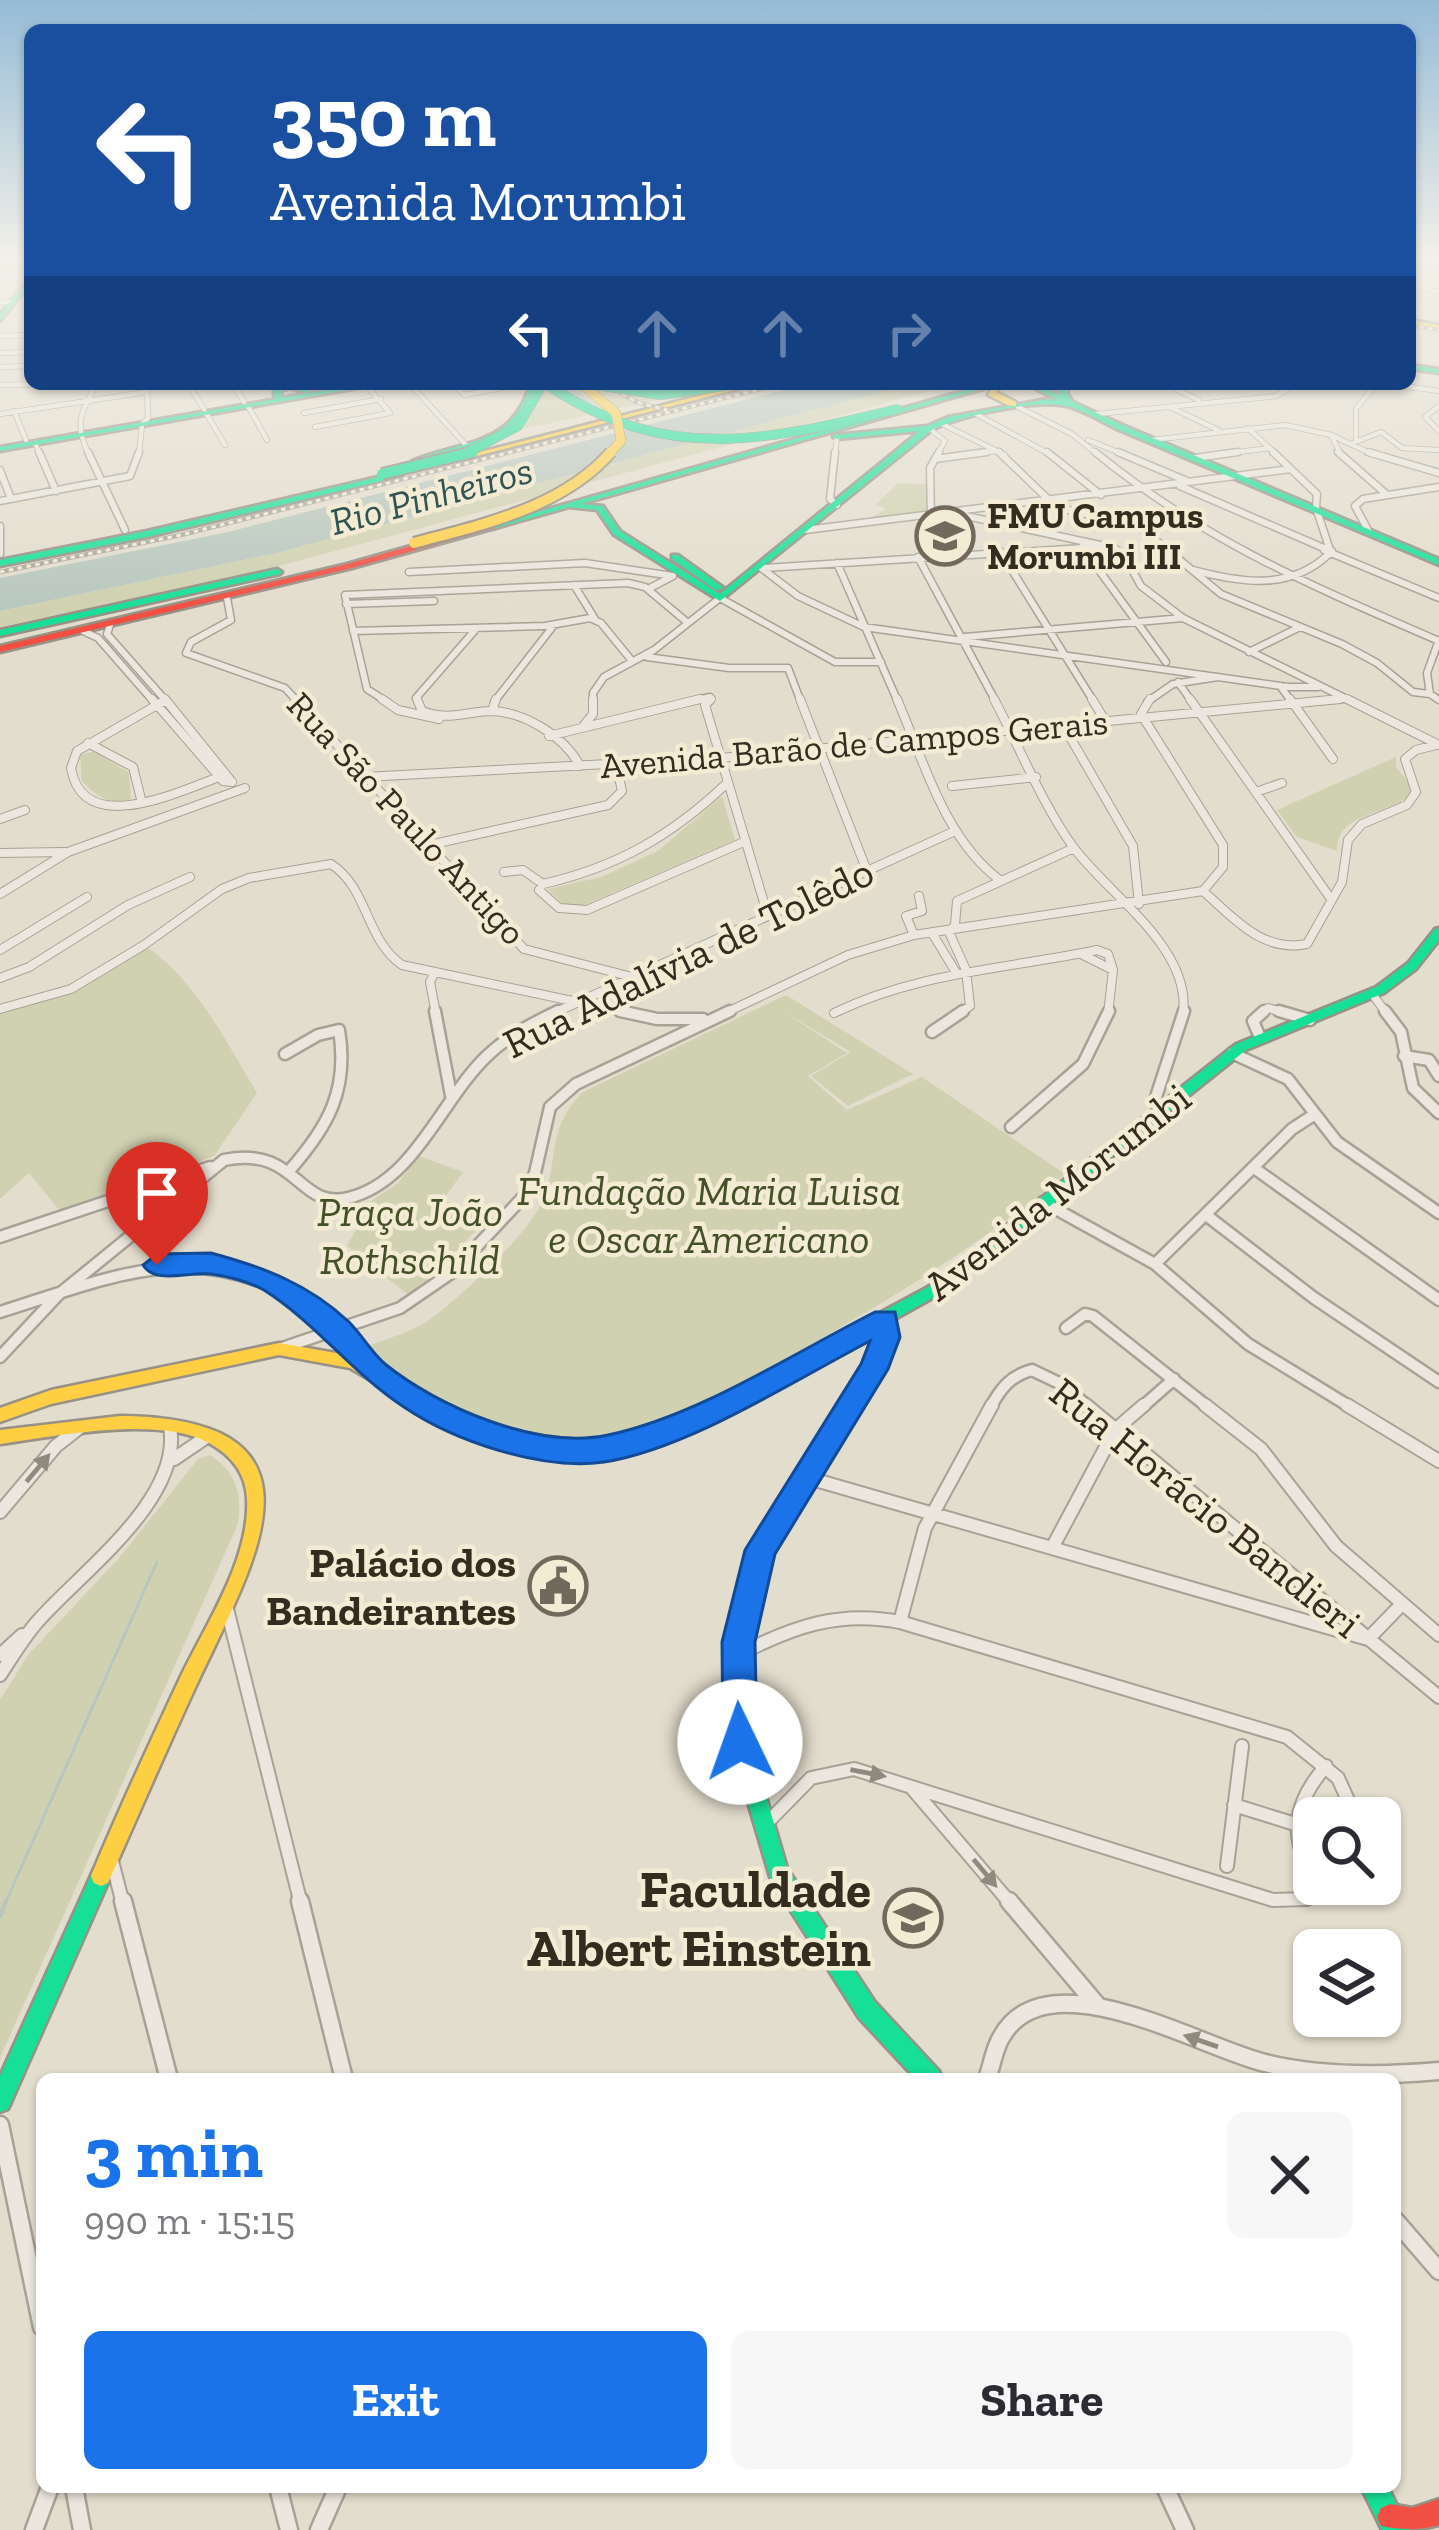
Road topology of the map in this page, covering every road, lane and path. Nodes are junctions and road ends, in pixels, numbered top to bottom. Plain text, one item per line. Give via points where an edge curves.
1 (24, 385) edge
2 (0, 386) edge
3 (46, 390) edge
4 (93, 390) edge
5 (137, 390) edge
6 (147, 390) edge
7 (192, 390) edge
8 (237, 390) edge
9 (320, 390) edge
10 (352, 390) edge
11 (374, 390) edge
12 (416, 390) edge
13 (537, 390) edge
14 (541, 390) edge
15 (549, 390) edge
16 (590, 390) edge
17 (627, 390) edge
18 (632, 390) edge
19 (672, 390) edge
20 (691, 390) edge
21 (696, 390) edge
22 (730, 390) edge
23 (946, 390) edge
24 (978, 390) edge
25 (994, 390) edge
26 (1177, 390) dead end
27 (1256, 390) edge
28 (1289, 390) edge
29 (1369, 390) edge
30 (1262, 395) junction
31 (291, 396) edge
32 (86, 400) junction
33 (1034, 401) edge
34 (1202, 402) junction
35 (246, 404) junction
36 (1167, 406) junction
37 (1439, 406) edge
38 (663, 407) junction
39 (33, 408) junction
40 (904, 410) junction
41 (14, 411) junction
42 (205, 411) junction
43 (0, 414) edge
44 (976, 414) junction
45 (1097, 414) junction
46 (145, 421) junction
47 (568, 424) junction
48 (1248, 428) junction
49 (940, 429) junction
50 (1221, 431) junction
51 (1439, 431) edge
52 (79, 433) junction
53 (1072, 434) junction
54 (1331, 434) junction
55 (834, 435) junction
56 (1143, 436) junction
57 (267, 440) dead end
58 (31, 441) junction
59 (1354, 442) junction
60 (463, 444) junction
61 (225, 445) dead end
62 (0, 447) edge
63 (1105, 447) junction
64 (1270, 448) junction
65 (1094, 449) junction
66 (1439, 450) edge
67 (998, 451) junction
68 (1195, 458) junction
69 (935, 459) junction
70 (416, 461) junction
71 (667, 467) junction
72 (1291, 469) junction
73 (0, 470) edge
74 (1439, 473) edge
75 (1240, 476) junction
76 (102, 483) junction
77 (1190, 483) junction
78 (1177, 484) junction
79 (1439, 487) edge
80 (1141, 490) junction
81 (56, 491) junction
82 (1385, 493) junction
83 (613, 495) junction
84 (1101, 495) junction
85 (11, 499) junction
86 (0, 501) edge
87 (1050, 501) junction
88 (284, 502) junction
89 (1040, 502) junction
90 (836, 505) junction
91 (1318, 509) junction
92 (978, 515) junction
93 (931, 516) junction
94 (518, 519) junction
95 (0, 526) edge
96 (814, 528) junction
97 (125, 530) junction
98 (1369, 532) junction
99 (407, 545) junction
100 (1082, 547) junction
101 (1114, 548) junction
102 (1000, 551) junction
103 (1328, 551) junction
104 (918, 557) junction
105 (0, 558) edge
106 (1439, 562) edge
107 (837, 563) junction
108 (761, 567) junction
109 (481, 568) junction
110 (1190, 569) junction
111 (409, 572) dead end
112 (1214, 576) junction
113 (1288, 579) junction
114 (1206, 584) junction
115 (574, 585) junction
116 (478, 589) junction
117 (648, 589) junction
118 (1439, 598) edge
119 (722, 599) junction
120 (228, 600) junction
121 (346, 600) junction
122 (434, 601) dead end
123 (146, 604) junction
124 (1183, 618) junction
125 (595, 619) junction
126 (688, 622) junction
127 (1136, 622) junction
128 (554, 625) junction
129 (864, 627) junction
130 (1300, 627) junction
131 (101, 629) junction
132 (476, 629) junction
133 (1049, 629) junction
134 (353, 632) junction
135 (0, 637) edge
136 (963, 639) junction
137 (1439, 641) edge
138 (0, 649) edge
139 (1249, 652) junction
140 (644, 656) junction
141 (1066, 656) junction
142 (632, 661) junction
143 (881, 662) junction
144 (1166, 662) dead end
145 (1193, 675) junction
146 (1178, 682) junction
147 (1280, 686) junction
148 (1318, 687) junction
149 (1430, 694) junction
150 (416, 698) junction
151 (1342, 699) junction
152 (1439, 700) edge
153 (160, 703) junction
154 (386, 704) junction
155 (1293, 705) junction
156 (492, 711) junction
157 (593, 712) junction
158 (1199, 713) junction
159 (439, 718) junction
160 (1142, 719) junction
161 (604, 722) junction
162 (1106, 722) junction
163 (1063, 725) junction
164 (581, 727) junction
165 (1010, 730) junction
166 (549, 736) junction
167 (199, 738) junction
168 (913, 740) junction
169 (187, 741) junction
170 (88, 743) junction
171 (1439, 745) edge
172 (820, 748) junction
173 (720, 758) junction
174 (1333, 759) dead end
175 (624, 765) junction
176 (580, 766) junction
177 (599, 766) junction
178 (619, 776) junction
179 (364, 777) junction
180 (215, 778) junction
181 (1036, 778) junction
182 (1282, 783) dead end
183 (726, 784) junction
184 (952, 786) dead end
185 (245, 788) dead end
186 (1256, 792) junction
187 (716, 794) junction
188 (731, 796) junction
189 (217, 798) junction
190 (142, 803) junction
191 (25, 810) dead end
192 (0, 819) edge
193 (955, 831) junction
194 (746, 841) junction
195 (425, 846) junction
196 (1074, 848) junction
197 (68, 852) junction
198 (0, 853) edge
199 (867, 871) junction
200 (504, 872) dead end
201 (190, 877) dead end
202 (1000, 881) junction
203 (543, 884) junction
204 (1203, 891) junction
205 (0, 894) edge
206 (919, 896) dead end
207 (87, 897) dead end
208 (1331, 899) junction
209 (1136, 905) junction
210 (768, 916) junction
211 (1439, 932) edge
212 (950, 934) junction
213 (914, 935) junction
214 (934, 937) junction
215 (0, 950) edge
216 (953, 971) junction
217 (434, 974) junction
218 (965, 975) junction
219 (632, 977) junction
220 (0, 978) edge
221 (1373, 995) junction
222 (581, 1000) junction
223 (0, 1009) edge
224 (833, 1013) dead end
225 (657, 1019) junction
226 (712, 1019) junction
227 (932, 1032) dead end
228 (666, 1040) junction
229 (1232, 1053) junction
230 (285, 1054) dead end
231 (1404, 1057) junction
232 (1439, 1076) edge
233 (452, 1095) junction
234 (1163, 1108) junction
235 (1439, 1113) edge
236 (1312, 1116) junction
237 (1011, 1127) dead end
238 (213, 1166) junction
239 (1254, 1168) junction
240 (289, 1171) junction
241 (1043, 1202) junction
242 (1439, 1213) edge
243 (1206, 1215) junction
244 (0, 1238) edge
245 (1155, 1264) junction
246 (58, 1295) junction
247 (1439, 1300) edge
248 (0, 1312) edge
249 (1066, 1328) dead end
250 (338, 1329) junction
251 (885, 1329) junction
252 (279, 1349) junction
253 (0, 1358) edge
254 (373, 1371) junction
255 (1174, 1379) junction
256 (1439, 1382) edge
257 (39, 1400) junction
258 (0, 1405) edge
259 (0, 1414) edge
260 (168, 1424) junction
261 (79, 1428) junction
262 (1114, 1430) junction
263 (208, 1436) junction
264 (0, 1437) edge
265 (172, 1461) junction
266 (1439, 1461) edge
267 (805, 1477) junction
268 (0, 1512) edge
269 (931, 1514) junction
270 (1052, 1548) junction
271 (224, 1598) junction
272 (1401, 1605) junction
273 (38, 1621) junction
274 (900, 1622) junction
275 (1439, 1635) edge
276 (1368, 1639) junction
277 (0, 1655) edge
278 (738, 1655) junction
279 (0, 1675) edge
280 (1439, 1697) edge
281 (1242, 1746) dead end
282 (1326, 1766) junction
283 (909, 1784) junction
284 (1300, 1797) edge
285 (1349, 1797) edge
286 (1234, 1805) junction
287 (1293, 1823) edge
288 (764, 1827) junction
289 (111, 1855) junction
290 (1227, 1866) dead end
291 (1293, 1902) edge
292 (1097, 2005) junction
293 (1263, 2063) junction
294 (1439, 2071) edge
295 (167, 2073) edge
296 (343, 2073) edge
297 (925, 2073) edge
298 (989, 2073) edge
299 (1270, 2073) edge
300 (1340, 2073) edge
301 (1397, 2073) edge
302 (0, 2101) edge
303 (0, 2125) edge
304 (1401, 2227) edge
305 (1439, 2270) edge
306 (36, 2298) edge
307 (48, 2493) edge
308 (75, 2493) edge
309 (280, 2493) edge
310 (335, 2493) edge
311 (1168, 2493) edge
312 (1377, 2493) edge
313 (1439, 2512) edge
314 (1393, 2523) edge
315 (34, 2530) edge
316 (82, 2530) edge
317 (289, 2530) edge
318 (319, 2530) edge
319 (1185, 2530) edge
320 (1432, 2530) edge

1 - 2 street
3 - 39 street
4 - 32 street
5 - 32 street
6 - 46 street
7 - 42 street
8 - 35 street
9 - 31 main road
10 - 31 main road
11 - 31 street via 391,410 316,427
12 - 60 street
13 - 60 main road via 524,416
14 - 88 main road, bridge via 539,410 516,431 468,452
15 - 40 main road, bridge via 608,424 693,438 800,433
16 - 99 main road, bridge via 622,422 606,464 545,502
17 - 19 main road
18 - 21 main road, bridge
20 - 47 main road
22 - 38 main road
23 - 71 main road
24 - 40 main road
25 - 33 main road
26 - 34 street
27 - 30 street
28 - 30 street
29 - 59 street via 1352,422
30 - 34 street
31 - 35 main road
32 - 39 street
32 - 52 street
33 - 44 main road
33 - 45 main road
33 - 53 street
33 - 56 main road
34 - 36 street
35 - 42 main road
35 - 57 street
36 - 45 street
36 - 50 street
37 - 51 street via 1425,418
38 - 47 main road
38 - 88 main road
39 - 41 street
40 - 55 main road
41 - 43 street
41 - 58 street
42 - 46 main road
42 - 61 street
44 - 49 main road
44 - 84 street via 1044,450
45 - 56 main road
46 - 52 main road
46 - 76 street via 134,471
47 - 70 main road
48 - 50 street
48 - 54 street
48 - 64 street
49 - 55 main road
49 - 67 street
49 - 69 street via 945,445
49 - 90 main road
50 - 56 street
52 - 58 main road
52 - 76 street
53 - 63 street
53 - 65 street
54 - 59 street
54 - 82 street via 1335,450
55 - 71 main road
55 - 83 main road
55 - 90 street
56 - 68 main road
58 - 62 main road
58 - 81 street
59 - 66 street via 1381,432 1402,448
59 - 74 street via 1380,458
60 - 70 main road
63 - 65 street
63 - 77 street
64 - 68 street
64 - 72 street
65 - 80 street
67 - 69 street
67 - 87 street
68 - 75 main road
69 - 93 street
70 - 97 main road
71 - 83 main road
72 - 75 street
72 - 91 street via 1317,494
73 - 85 street
75 - 77 street
75 - 91 main road
76 - 81 street
76 - 97 street
77 - 78 street
78 - 80 street
78 - 103 street
79 - 82 street
80 - 84 street
80 - 113 street
81 - 85 street
82 - 98 street via 1354,506
83 - 94 main road
83 - 94 main road
83 - 119 main road via 622,527
83 - 123 main road
84 - 87 street
85 - 86 street
87 - 89 street
88 - 105 main road
89 - 92 street
89 - 110 street via 1140,526
90 - 96 main road
91 - 98 main road
91 - 103 street
92 - 93 street
92 - 101 street
93 - 96 street
94 - 120 main road
95 - 105 street
96 - 108 main road
97 - 105 main road
98 - 106 main road
99 - 120 main road
99 - 123 main road
100 - 101 street
100 - 102 street
100 - 127 street
101 - 124 street via 1142,586
102 - 104 street
102 - 133 street
103 - 113 street via 1316,570
103 - 118 street
104 - 107 street
104 - 136 street
107 - 108 street
107 - 129 street
108 - 119 main road
108 - 129 street via 798,596
109 - 111 street
109 - 116 street
109 - 117 street via 620,564 674,577
110 - 112 street
110 - 114 street
112 - 113 street
112 - 114 street
113 - 137 street
114 - 130 street
115 - 116 street
115 - 117 street
115 - 125 street
116 - 121 street
117 - 126 street
119 - 126 street
119 - 143 street via 835,662
120 - 131 main road
120 - 179 street, Rua São Paulo Antigo via 226,626 191,642 187,653 285,688
121 - 122 street
121 - 134 street
123 - 135 main road
124 - 127 street
124 - 139 street
125 - 128 street
125 - 142 street
126 - 140 street
127 - 133 street
127 - 144 street
128 - 132 street
128 - 156 street
129 - 136 street
129 - 143 street
130 - 139 street
130 - 149 street via 1357,651 1413,692
131 - 135 main road via 120,616
131 - 138 main road
131 - 153 street
132 - 134 street
132 - 150 street
133 - 136 street
133 - 141 street
134 - 154 street via 363,683
136 - 141 street
136 - 165 street
137 - 149 street via 1426,675
139 - 148 street
140 - 142 street
140 - 172 street via 787,668
141 - 145 street
141 - 162 street
142 - 157 street via 598,684
143 - 168 street
145 - 146 street
145 - 147 street
146 - 158 street
146 - 160 street via 1152,695
147 - 148 street
147 - 155 street
148 - 151 street
149 - 152 street
150 - 154 street
150 - 159 street via 422,712
151 - 155 street, Avenida Barão de Campos Gerais
151 - 171 street
153 - 167 street
153 - 169 street
153 - 170 street
154 - 159 street
155 - 158 street, Avenida Barão de Campos Gerais
155 - 174 street
156 - 159 street
156 - 166 street
157 - 161 street
157 - 164 street
158 - 160 street, Avenida Barão de Campos Gerais
158 - 186 street
160 - 162 street, Avenida Barão de Campos Gerais
160 - 204 street via 1222,845 1223,867
161 - 164 street
161 - 173 street via 700,703
162 - 163 street, Avenida Barão de Campos Gerais
163 - 165 street, Avenida Barão de Campos Gerais
163 - 209 street via 1133,846
164 - 166 street
165 - 168 street, Avenida Barão de Campos Gerais
165 - 181 street
166 - 176 street
167 - 169 street
167 - 180 street via 232,781
168 - 172 street, Avenida Barão de Campos Gerais
168 - 193 street
169 - 180 street
170 - 190 street via 133,767
170 - 190 street via 70,765 80,789 111,806
171 - 208 street via 1405,759 1415,788 1407,805 1362,824 1348,840 1346,872
172 - 173 street, Avenida Barão de Campos Gerais
172 - 199 street
173 - 175 street, Avenida Barão de Campos Gerais
173 - 183 street
175 - 177 street, Avenida Barão de Campos Gerais
175 - 178 street
176 - 177 street, Avenida Barão de Campos Gerais
176 - 179 street, Avenida Barão de Campos Gerais
177 - 178 street
178 - 195 street via 620,796 600,808
179 - 195 street, Rua São Paulo Antigo
180 - 189 street
180 - 190 street
181 - 184 street
181 - 196 street
182 - 186 street
183 - 187 street
183 - 188 street
185 - 189 street
186 - 208 street
187 - 188 street
187 - 203 street via 654,847 598,873
188 - 194 street
189 - 197 street
191 - 192 street
193 - 199 street, Rua Adalívia de Tolêdo
193 - 202 street
194 - 203 street via 582,911 554,906 539,890
194 - 210 street
195 - 219 street, Rua São Paulo Antigo via 524,949
196 - 202 street
196 - 209 street
197 - 198 street
197 - 205 street
199 - 210 street, Rua Adalívia de Tolêdo
200 - 203 street via 524,870
201 - 220 street
202 - 212 street via 957,901
204 - 208 street via 1262,940 1291,948 1312,939
204 - 209 street
206 - 213 street via 922,911 906,916
207 - 215 street
209 - 212 street
209 - 234 street via 1186,997 1156,1087
210 - 219 street, Rua Adalívia de Tolêdo
211 - 221 main road, Avenida Morumbi via 1408,973
212 - 214 street
212 - 218 street
213 - 214 street
213 - 226 street via 848,955
214 - 216 street
216 - 218 street
216 - 224 street via 895,983
217 - 222 street
217 - 223 street via 394,961 379,946 354,886 332,864 222,889 71,989
217 - 233 street
218 - 227 street via 970,1006
218 - 237 street via 1079,954 1113,970 1114,997 1088,1058
219 - 222 street, Rua Adalívia de Tolêdo
221 - 229 main road, Avenida Morumbi via 1259,1035
221 - 231 street via 1401,1032
222 - 225 street
222 - 233 street, Rua Adalívia de Tolêdo via 489,1052
225 - 226 street
225 - 228 street
226 - 228 street
228 - 250 street via 577,1084 550,1107 531,1185 454,1271 415,1300
229 - 234 main road, Avenida Morumbi
229 - 236 street via 1287,1075
230 - 240 street via 339,1030 345,1079 339,1104
231 - 232 street via 1429,1060
231 - 235 street via 1413,1088
233 - 240 street, Rua Adalívia de Tolêdo via 390,1177 365,1194 324,1198 303,1190
234 - 241 main road, Avenida Morumbi
236 - 239 street
236 - 242 street via 1347,1151
238 - 240 street, Rua Adalívia de Tolêdo via 260,1153
238 - 244 street, Rua Adalívia de Tolêdo
238 - 246 street
239 - 243 street
239 - 247 street
241 - 245 street
241 - 251 main road, Avenida Morumbi
243 - 245 street
243 - 256 street
245 - 266 street via 1248,1344
246 - 248 street
246 - 250 street via 157,1265 211,1263 268,1279
246 - 253 street
249 - 255 street via 1093,1316
250 - 252 street
250 - 254 street
251 - 254 main road, Avenida Morumbi via 863,1331 698,1418 602,1450 495,1438
251 - 267 main road via 874,1369
252 - 254 main road, Avenida Morumbi via 331,1355
252 - 257 main road, Avenida Morumbi
255 - 262 street
255 - 272 street via 1271,1457 1336,1546
257 - 258 main road, Avenida Morumbi
257 - 259 main road, Avenida Morumbi
260 - 261 main road
260 - 263 main road
260 - 265 street via 176,1442
261 - 264 main road
268 -> 261 street
262 - 269 street, Rua Horácio Bandieri via 1050,1376 1017,1374 1001,1388
262 - 270 street
262 - 276 street, Rua Horácio Bandieri
263 - 265 street
263 - 271 main road via 241,1460 254,1487 252,1527
265 - 273 street via 147,1504
267 - 269 street
267 - 278 main road via 760,1550
269 - 270 street
269 - 274 street, Rua Horácio Bandieri
270 - 276 street
271 - 289 main road
271 - 296 street
272 - 275 street
272 - 276 street
273 - 277 street
273 - 279 street
274 - 278 street via 819,1618
274 - 282 street via 1287,1737
276 - 280 street, Rua Horácio Bandieri
278 - 288 main road via 740,1742
281 - 286 street
282 - 284 street
282 - 285 street
288 -> 283 street via 825,1772 869,1771
283 - 291 street
283 -> 292 street
286 - 287 street
286 - 290 street
288 - 297 main road via 778,1873 807,1922 866,2009
289 - 295 street
289 - 302 main road
293 -> 292 street
292 - 298 street via 1063,2000 1024,2014 1005,2030
293 - 299 street
293 - 300 street
294 - 301 street
303 - 306 street
304 - 305 street
307 - 315 street
308 - 316 street
309 - 317 street
310 - 318 street
311 - 319 street
312 - 314 main road
313 - 314 main road
313 - 320 main road

